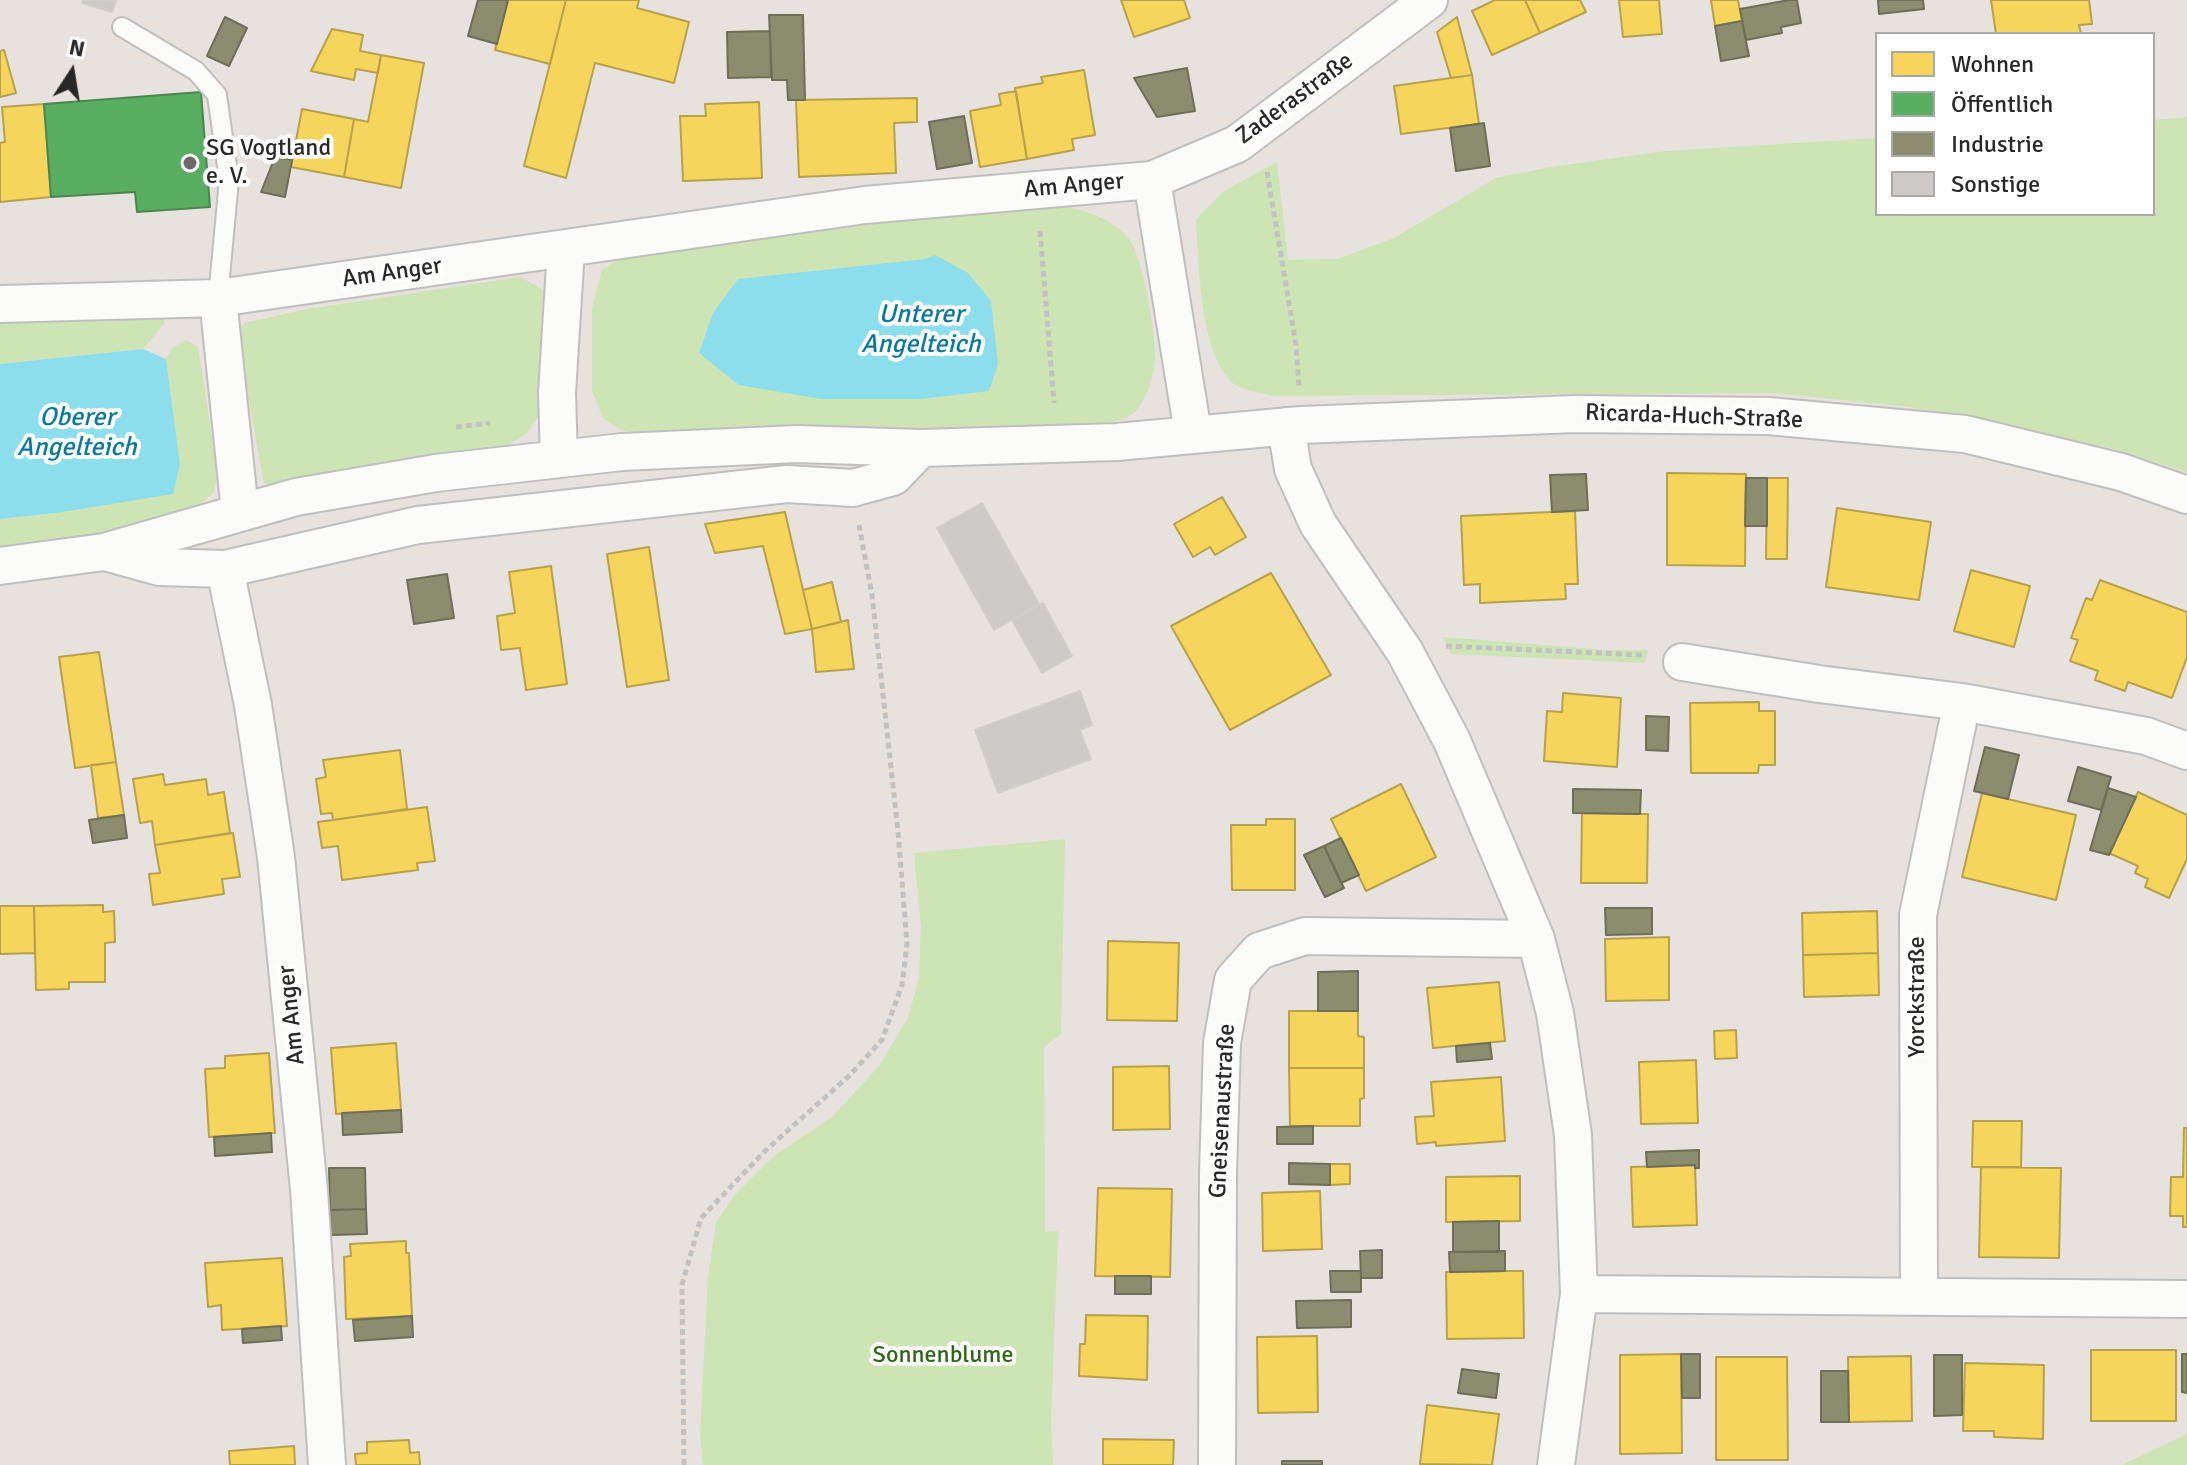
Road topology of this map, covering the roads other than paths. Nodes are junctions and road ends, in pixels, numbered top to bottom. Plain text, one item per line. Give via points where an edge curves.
1 (1429, 0) edge
2 (122, 27) dead end
3 (1152, 180) junction
4 (566, 249) junction
5 (218, 298) junction
6 (0, 304) edge
7 (1294, 426) junction
8 (1193, 433) junction
9 (921, 448) junction
10 (559, 459) junction
11 (2187, 495) edge
12 (240, 512) junction
13 (104, 552) junction
14 (0, 566) edge
15 (225, 569) junction
16 (1682, 662) road end
17 (1962, 702) junction
18 (2187, 751) edge
19 (1536, 939) junction
20 (1579, 1294) junction
21 (1919, 1296) junction
22 (2187, 1299) edge
23 (327, 1465) edge
24 (1217, 1465) edge
25 (1556, 1465) edge

1 - 3 street, Zaderastraße via 1237,144
2 - 5 lane via 196,71 217,95 229,180
3 - 4 street, Am Anger via 865,205
3 - 8 street, Am Anger
4 - 5 street, Am Anger
4 - 10 street via 557,393
5 - 6 street, Am Anger
5 - 12 street
7 - 8 street, Ricarda-Huch-Straße
7 - 11 street, Ricarda-Huch-Straße via 1575,414 1768,416 1965,434 2121,472
7 - 19 street via 1293,469 1318,524 1405,652 1452,741
8 - 9 street via 1117,442
9 - 10 street via 797,444
9 - 15 street via 893,477 853,488 787,484 418,525
10 - 12 street via 436,473
12 - 13 street
13 - 14 street
13 - 15 street via 159,567
15 - 23 street, Am Anger via 276,857 309,1190
16 - 17 street
17 - 18 street via 2146,736
17 - 21 street, Yorckstraße via 1918,915
19 - 20 street via 1555,1013 1573,1135
19 - 24 street, Gneisenaustraße via 1305,936 1259,951 1233,980 1222,1043 1220,1101
20 - 21 street
20 - 25 street
21 - 22 street

